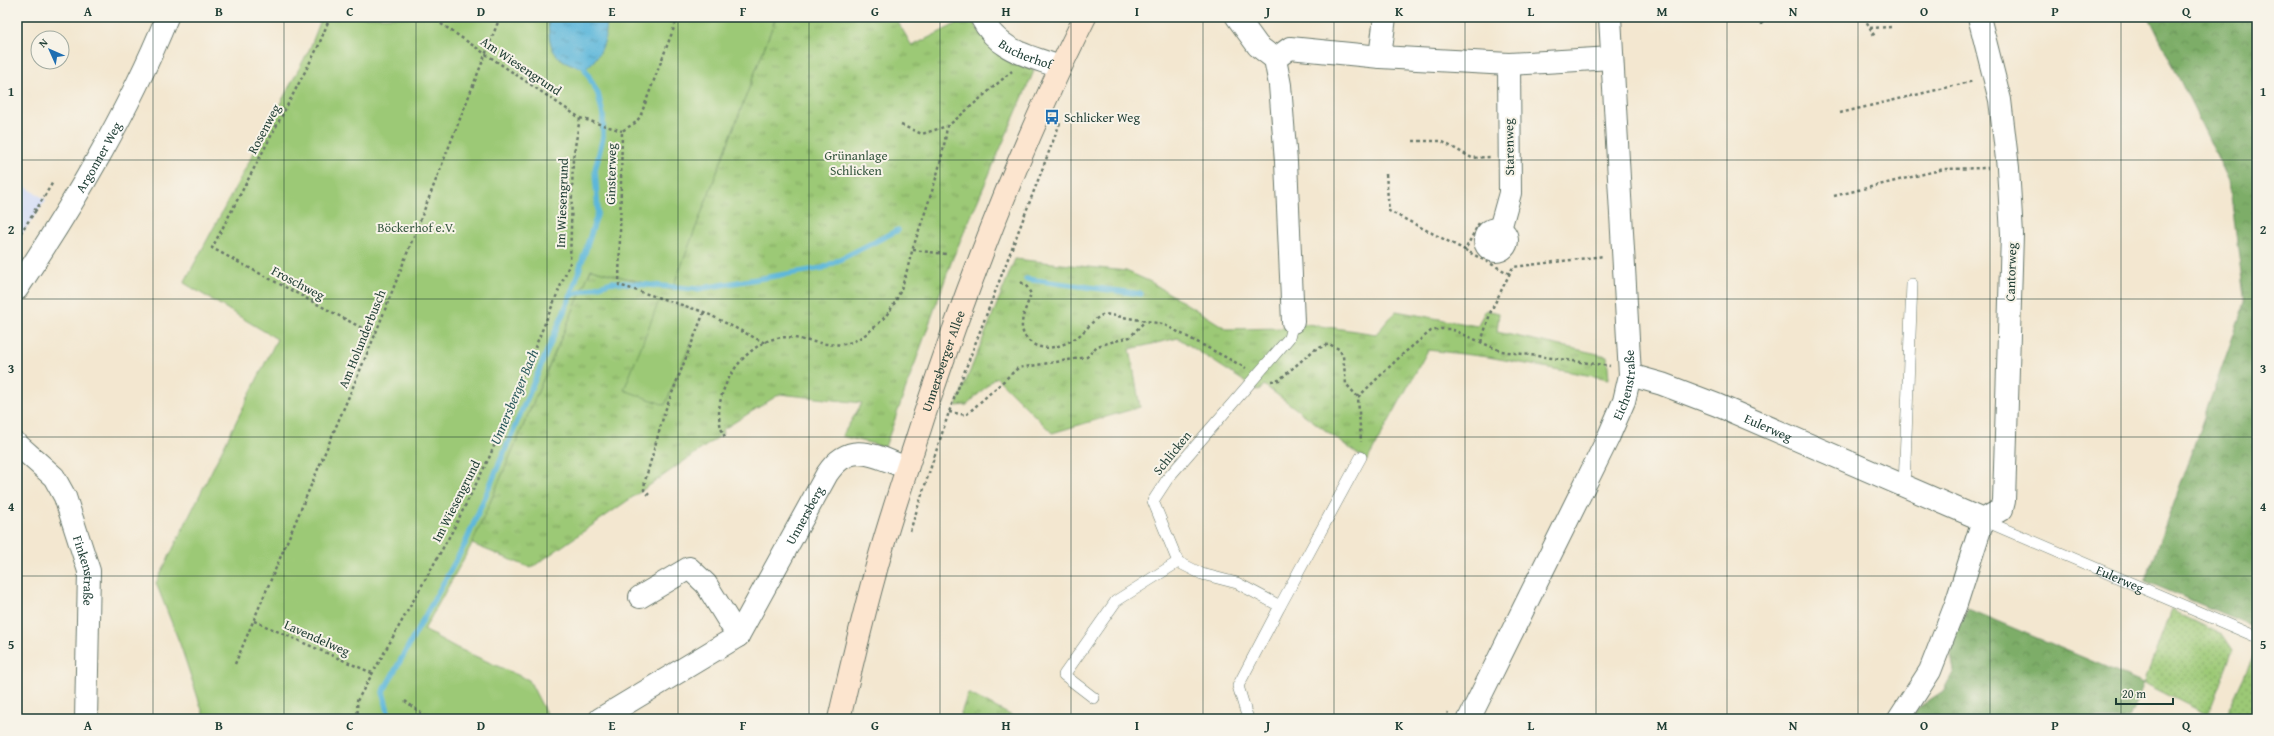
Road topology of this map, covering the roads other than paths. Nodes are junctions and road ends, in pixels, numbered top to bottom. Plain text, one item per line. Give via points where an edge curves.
1 (167, 17) edge
2 (981, 17) edge
3 (1085, 17) edge
4 (1237, 17) edge
5 (1384, 17) edge
6 (1610, 17) edge
7 (1979, 17) edge
8 (1380, 57) junction
9 (1612, 58) junction
10 (1275, 59) junction
11 (1509, 64) junction
12 (1060, 67) junction
13 (1500, 229) dead end
14 (1912, 284) dead end
15 (17, 289) edge
16 (1293, 322) joint
17 (1621, 370) junction
18 (17, 444) edge
19 (1361, 457) road end
20 (907, 468) junction
21 (1904, 487) junction
22 (1983, 520) junction
23 (1178, 562) junction
24 (640, 597) dead end
25 (1280, 606) junction
26 (738, 636) junction
27 (2257, 637) edge
28 (1094, 698) dead end
29 (86, 719) edge
30 (600, 719) edge
31 (839, 719) edge
32 (1248, 719) edge
33 (1470, 719) edge
34 (1899, 719) edge

1 - 15 street, Argonner Weg via 124,110 77,196
2 - 12 street, Bucherhof via 993,36 1005,46
3 - 12 main road, Unnersberger Allee
4 - 10 street via 1258,46
5 - 8 street
6 - 9 street, Eichenstraße
7 - 22 street, Cantorweg via 2002,113 2012,234 2004,501 2002,508
8 - 10 street via 1290,48
8 - 11 street
9 - 11 street
9 - 17 street, Eichenstraße via 1624,254
10 - 16 street via 1280,85 1286,162
11 - 13 street, Starenweg via 1510,193
12 - 20 main road, Unnersberger Allee via 978,260
14 - 21 lane
16 - 23 lane, Schlicken via 1289,338 1168,478 1153,501
17 - 21 street, Eulerweg via 1717,405
17 - 33 street, Eichenstraße via 1624,401 1608,438
18 - 29 street, Finkenstraße via 54,477 65,497 89,570
19 - 25 lane
20 - 26 street, Unnersberg via 870,455 854,453 838,459 826,474
20 - 31 main road, Unnersberger Allee via 874,576
21 - 22 street, Eulerweg
22 - 27 lane, Eulerweg
22 - 34 street via 1956,604 1930,671
23 - 25 lane via 1202,574 1237,583
23 - 28 lane via 1116,601 1064,675
24 - 26 street via 689,568 706,584
25 - 32 lane via 1238,686
26 - 30 street

